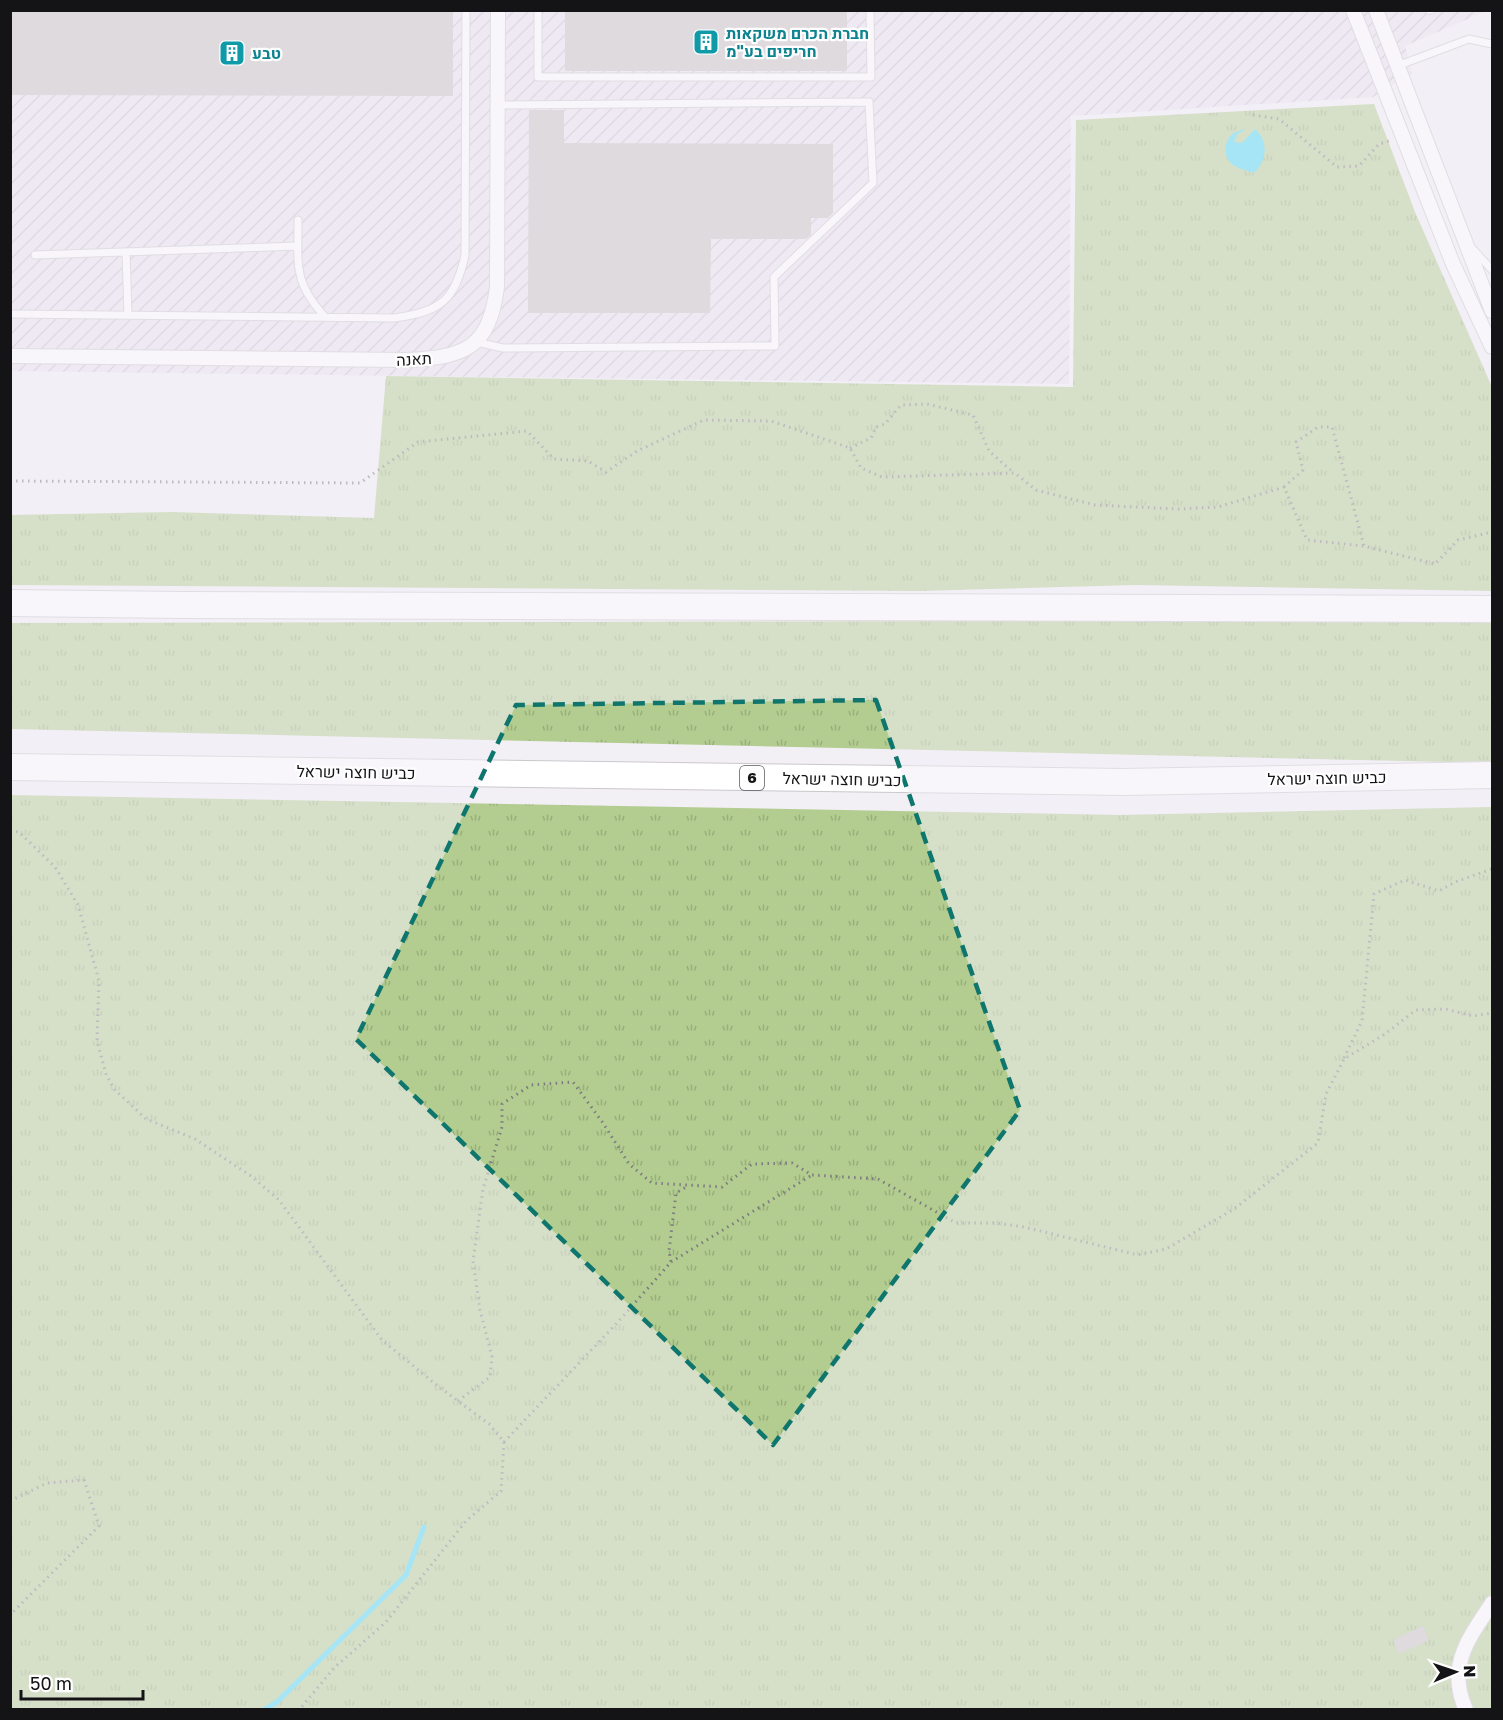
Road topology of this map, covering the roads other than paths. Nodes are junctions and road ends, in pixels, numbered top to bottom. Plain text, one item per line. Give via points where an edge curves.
1 (466, 10) edge
2 (498, 10) edge
3 (538, 10) edge
4 (870, 10) edge
5 (1353, 10) edge
6 (1376, 10) edge
7 (1492, 44) edge
8 (1397, 66) junction
9 (498, 105) junction
10 (298, 220) dead end
11 (1465, 241) junction
12 (298, 246) junction
13 (126, 252) junction
14 (35, 255) dead end
15 (1492, 270) edge
16 (1470, 302) junction
17 (1492, 308) edge
18 (10, 314) edge
19 (128, 315) junction
20 (325, 317) junction
21 (476, 342) junction
22 (1492, 347) edge
23 (10, 356) edge
24 (10, 603) edge
25 (1492, 609) edge
26 (10, 767) edge
27 (1492, 775) edge
28 (1492, 1603) edge
29 (1466, 1710) edge

1 - 20 lane via 465,255 460,278 437,307 419,314 394,318
2 - 9 street
3 - 4 lane via 538,77 871,77
5 - 16 street
6 - 8 street
7 - 8 lane via 1469,39
8 - 11 street
9 - 21 street via 497,287 490,322
9 - 21 lane via 869,102 873,183 774,277 775,346 503,348
10 - 12 lane
11 - 15 lane
11 - 17 street
12 - 13 lane
12 - 20 lane via 298,275 311,301
13 - 14 lane
13 - 19 lane
16 - 17 lane
16 - 22 street
18 - 19 lane
19 - 20 lane
21 - 23 street, תאנה via 451,355 406,360
24 - 25 highway
26 - 27 highway, כביש חוצה ישראל / 6 via 1123,782
28 - 29 street via 1459,1660

